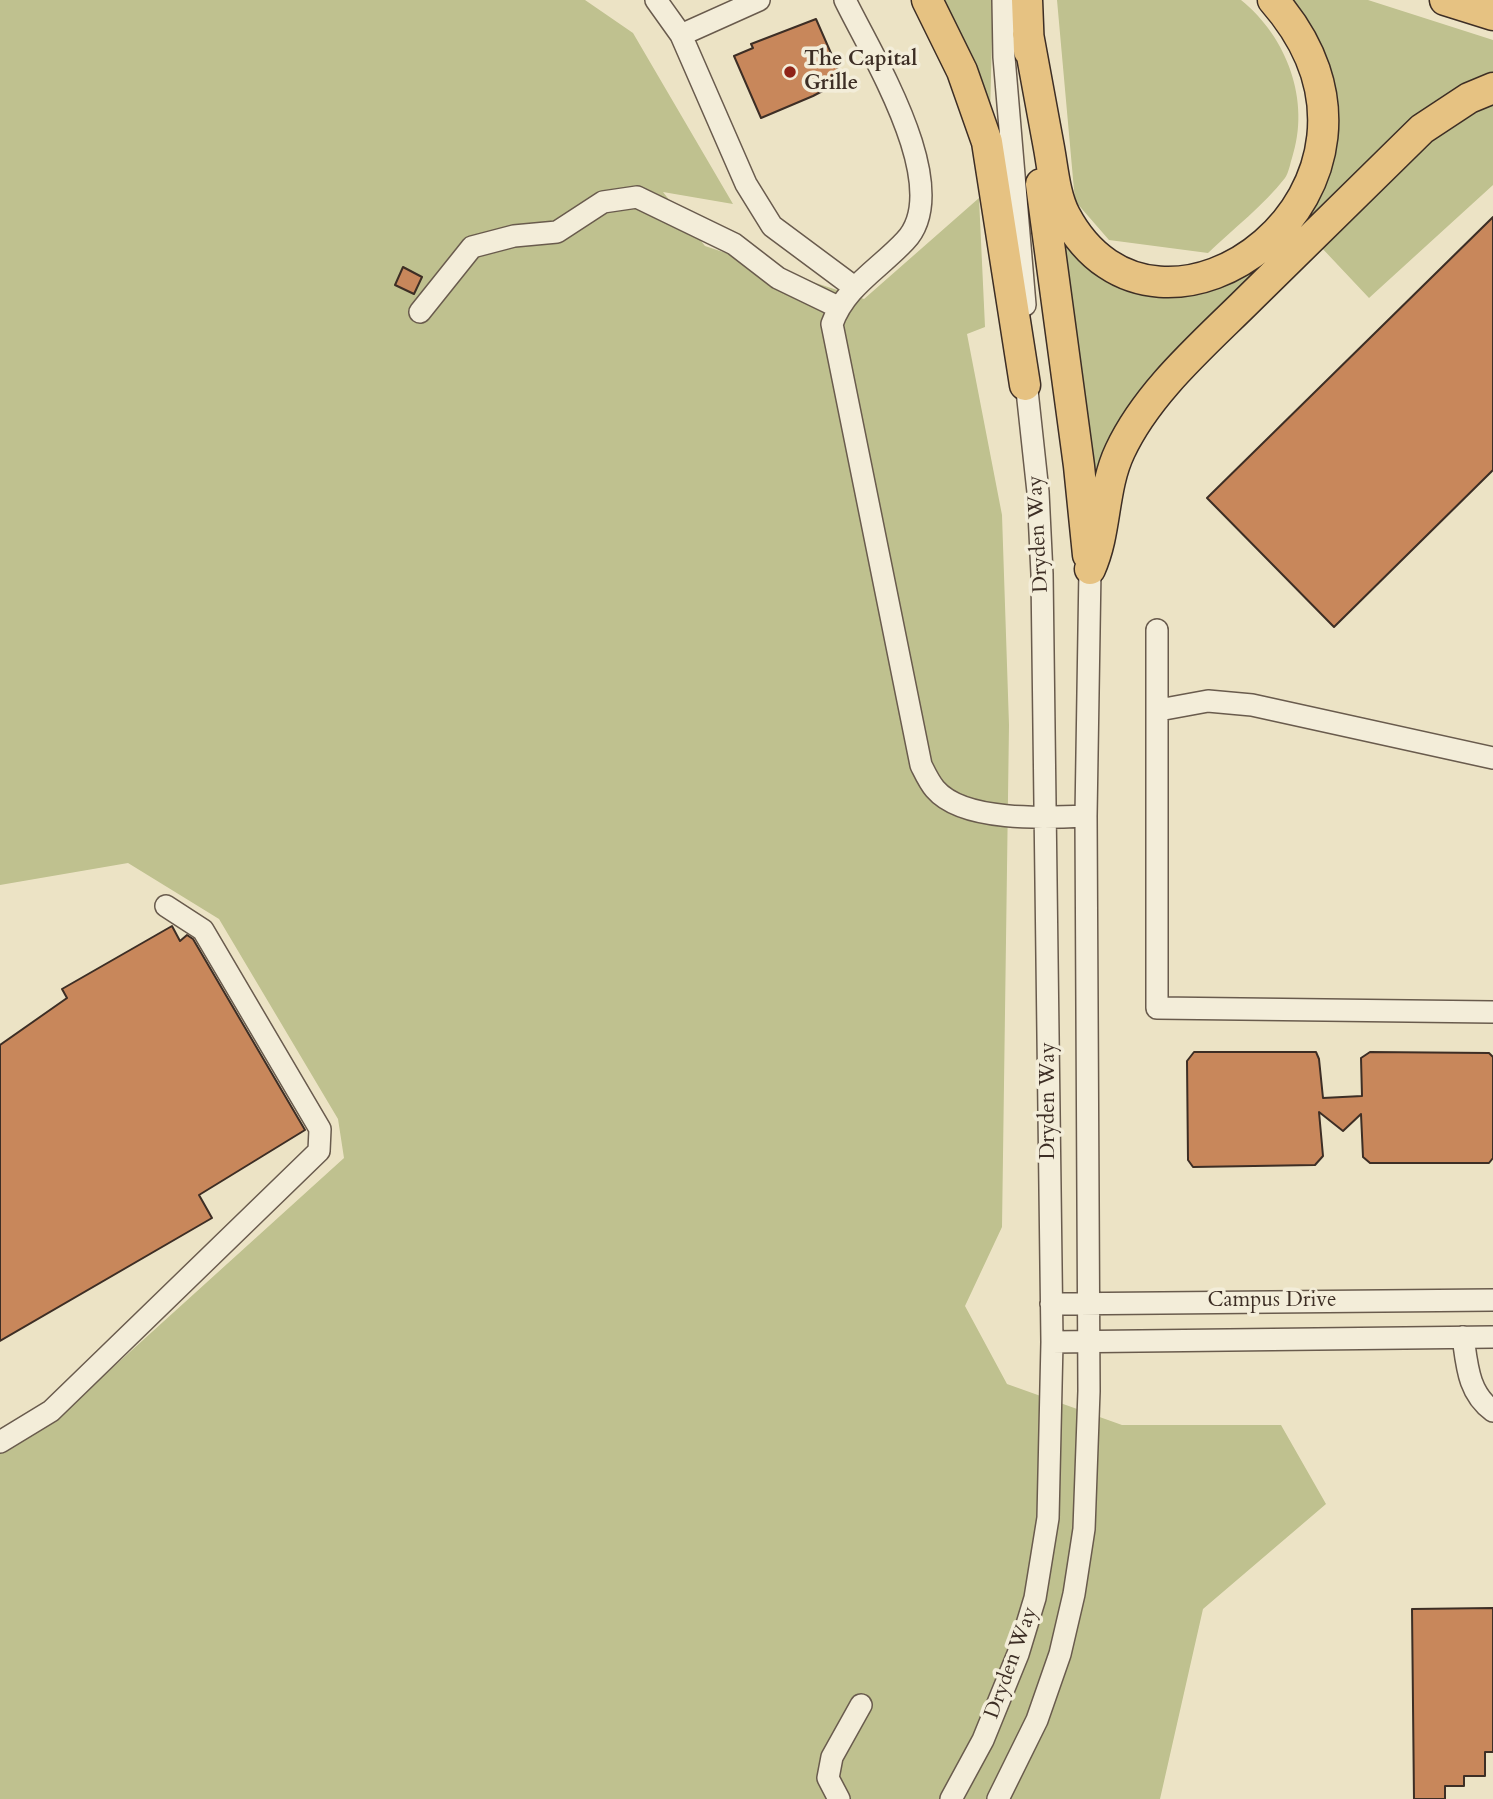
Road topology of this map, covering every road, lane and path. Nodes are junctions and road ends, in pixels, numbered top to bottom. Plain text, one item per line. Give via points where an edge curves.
1 (656, 0) edge
2 (759, 0) edge
3 (845, 0) edge
4 (927, 0) edge
5 (1003, 0) edge
6 (1027, 0) edge
7 (1273, 0) edge
8 (1445, 0) edge
9 (1493, 15) edge
10 (1028, 34) junction
11 (681, 35) junction
12 (1493, 88) edge
13 (854, 287) junction
14 (838, 307) junction
15 (420, 312) dead end
16 (1025, 385) junction
17 (1090, 569) junction
18 (1157, 631) dead end
19 (1159, 709) junction
20 (1493, 758) edge
21 (1086, 816) junction
22 (1047, 817) junction
23 (166, 906) dead end
24 (1493, 1012) edge
25 (1493, 1300) edge
26 (1088, 1303) junction
27 (1051, 1304) junction
28 (1463, 1337) junction
29 (1493, 1337) edge
30 (1088, 1340) junction
31 (1052, 1342) junction
32 (1493, 1411) edge
33 (0, 1442) edge
34 (861, 1704) dead end
35 (839, 1799) edge
36 (951, 1799) edge
37 (998, 1799) edge

1 - 11 street
2 - 11 street
3 - 13 street via 916,151 922,208 907,240
4 - 16 highway via 962,71 987,142
5 - 16 street, Dryden Way via 1026,309
6 - 10 highway
7 - 10 highway via 1294,25 1315,67 1323,119 1317,166 1302,202 1273,239 1244,260 1200,278 1154,280 1131,274 1101,257 1076,233 1054,180
8 - 9 highway
10 - 17 highway via 1040,177
11 - 13 street via 746,184 772,226
12 - 17 highway via 1422,129 1171,378 1120,452 1110,479 1100,546
13 - 14 street
14 - 15 street via 778,278 734,244 637,197 621,197 603,202 557,232 514,236 472,247
14 - 22 street via 832,324 921,765 935,790 970,810
16 - 22 street, Dryden Way via 1038,492
17 - 21 street, Dryden Way
18 - 19 street
19 - 20 street via 1208,701 1252,705
19 - 24 street via 1157,1008
21 - 22 street
21 - 26 street, Dryden Way
22 - 27 street, Dryden Way
23 - 33 street via 203,930 320,1129 319,1151 51,1411
25 - 26 street, Campus Drive
26 - 27 street, Campus Drive
26 - 30 street, Dryden Way
27 - 31 street, Dryden Way
28 - 29 street, Campus Drive
28 - 30 street, Campus Drive
28 - 32 street via 1470,1382 1479,1399
30 - 31 street, Campus Drive
30 - 37 street, Dryden Way via 1084,1529 1074,1594 1037,1720
31 - 36 street, Dryden Way via 1048,1518 1035,1598 1001,1701
34 - 35 street via 832,1757 828,1778

